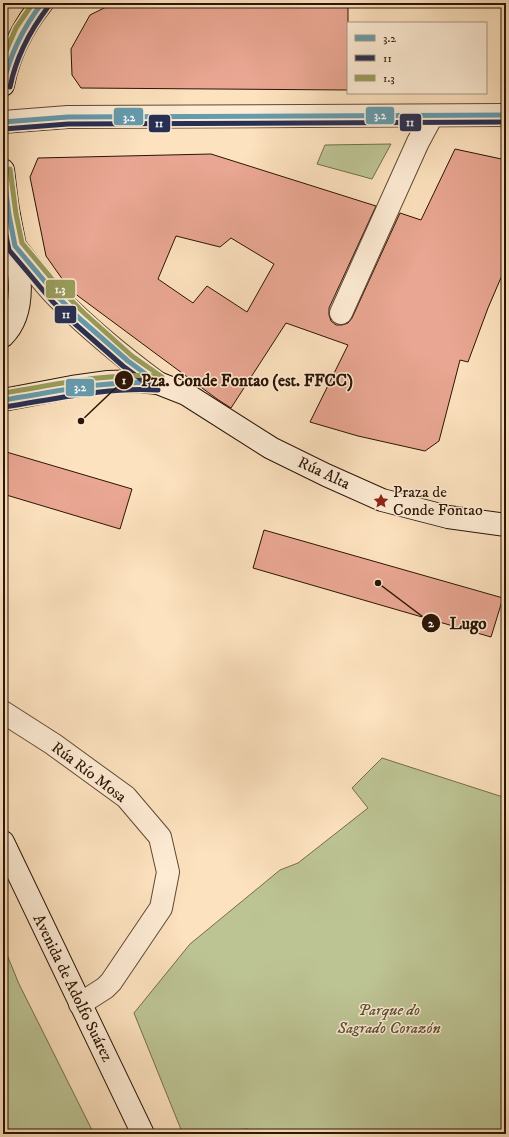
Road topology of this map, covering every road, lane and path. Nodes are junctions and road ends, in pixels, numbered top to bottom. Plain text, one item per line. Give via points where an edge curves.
1 (42, 3) edge
2 (3, 85) edge
3 (506, 115) edge
4 (432, 116) junction
5 (3, 122) edge
6 (3, 170) edge
7 (15, 246) junction
8 (341, 313) dead end
9 (3, 336) edge
10 (158, 383) junction
11 (3, 400) edge
12 (506, 525) edge
13 (3, 712) edge
14 (3, 842) edge
15 (80, 1004) junction
16 (143, 1134) edge

1 - 2 street via 14,44
3 - 4 street
4 - 5 street via 68,117
4 - 8 street
6 - 7 street
7 - 9 street via 20,284 19,304 10,329
7 - 10 street via 78,318
10 - 11 street via 108,382
10 - 12 street, Rúa Alta via 186,394 271,448 382,500 448,516
13 - 15 street, Rúa Río Mosa via 53,744 126,797 160,837 168,872 161,908 112,982
14 - 15 street, Avenida de Adolfo Suárez
15 - 16 street, Avenida de Adolfo Suárez

